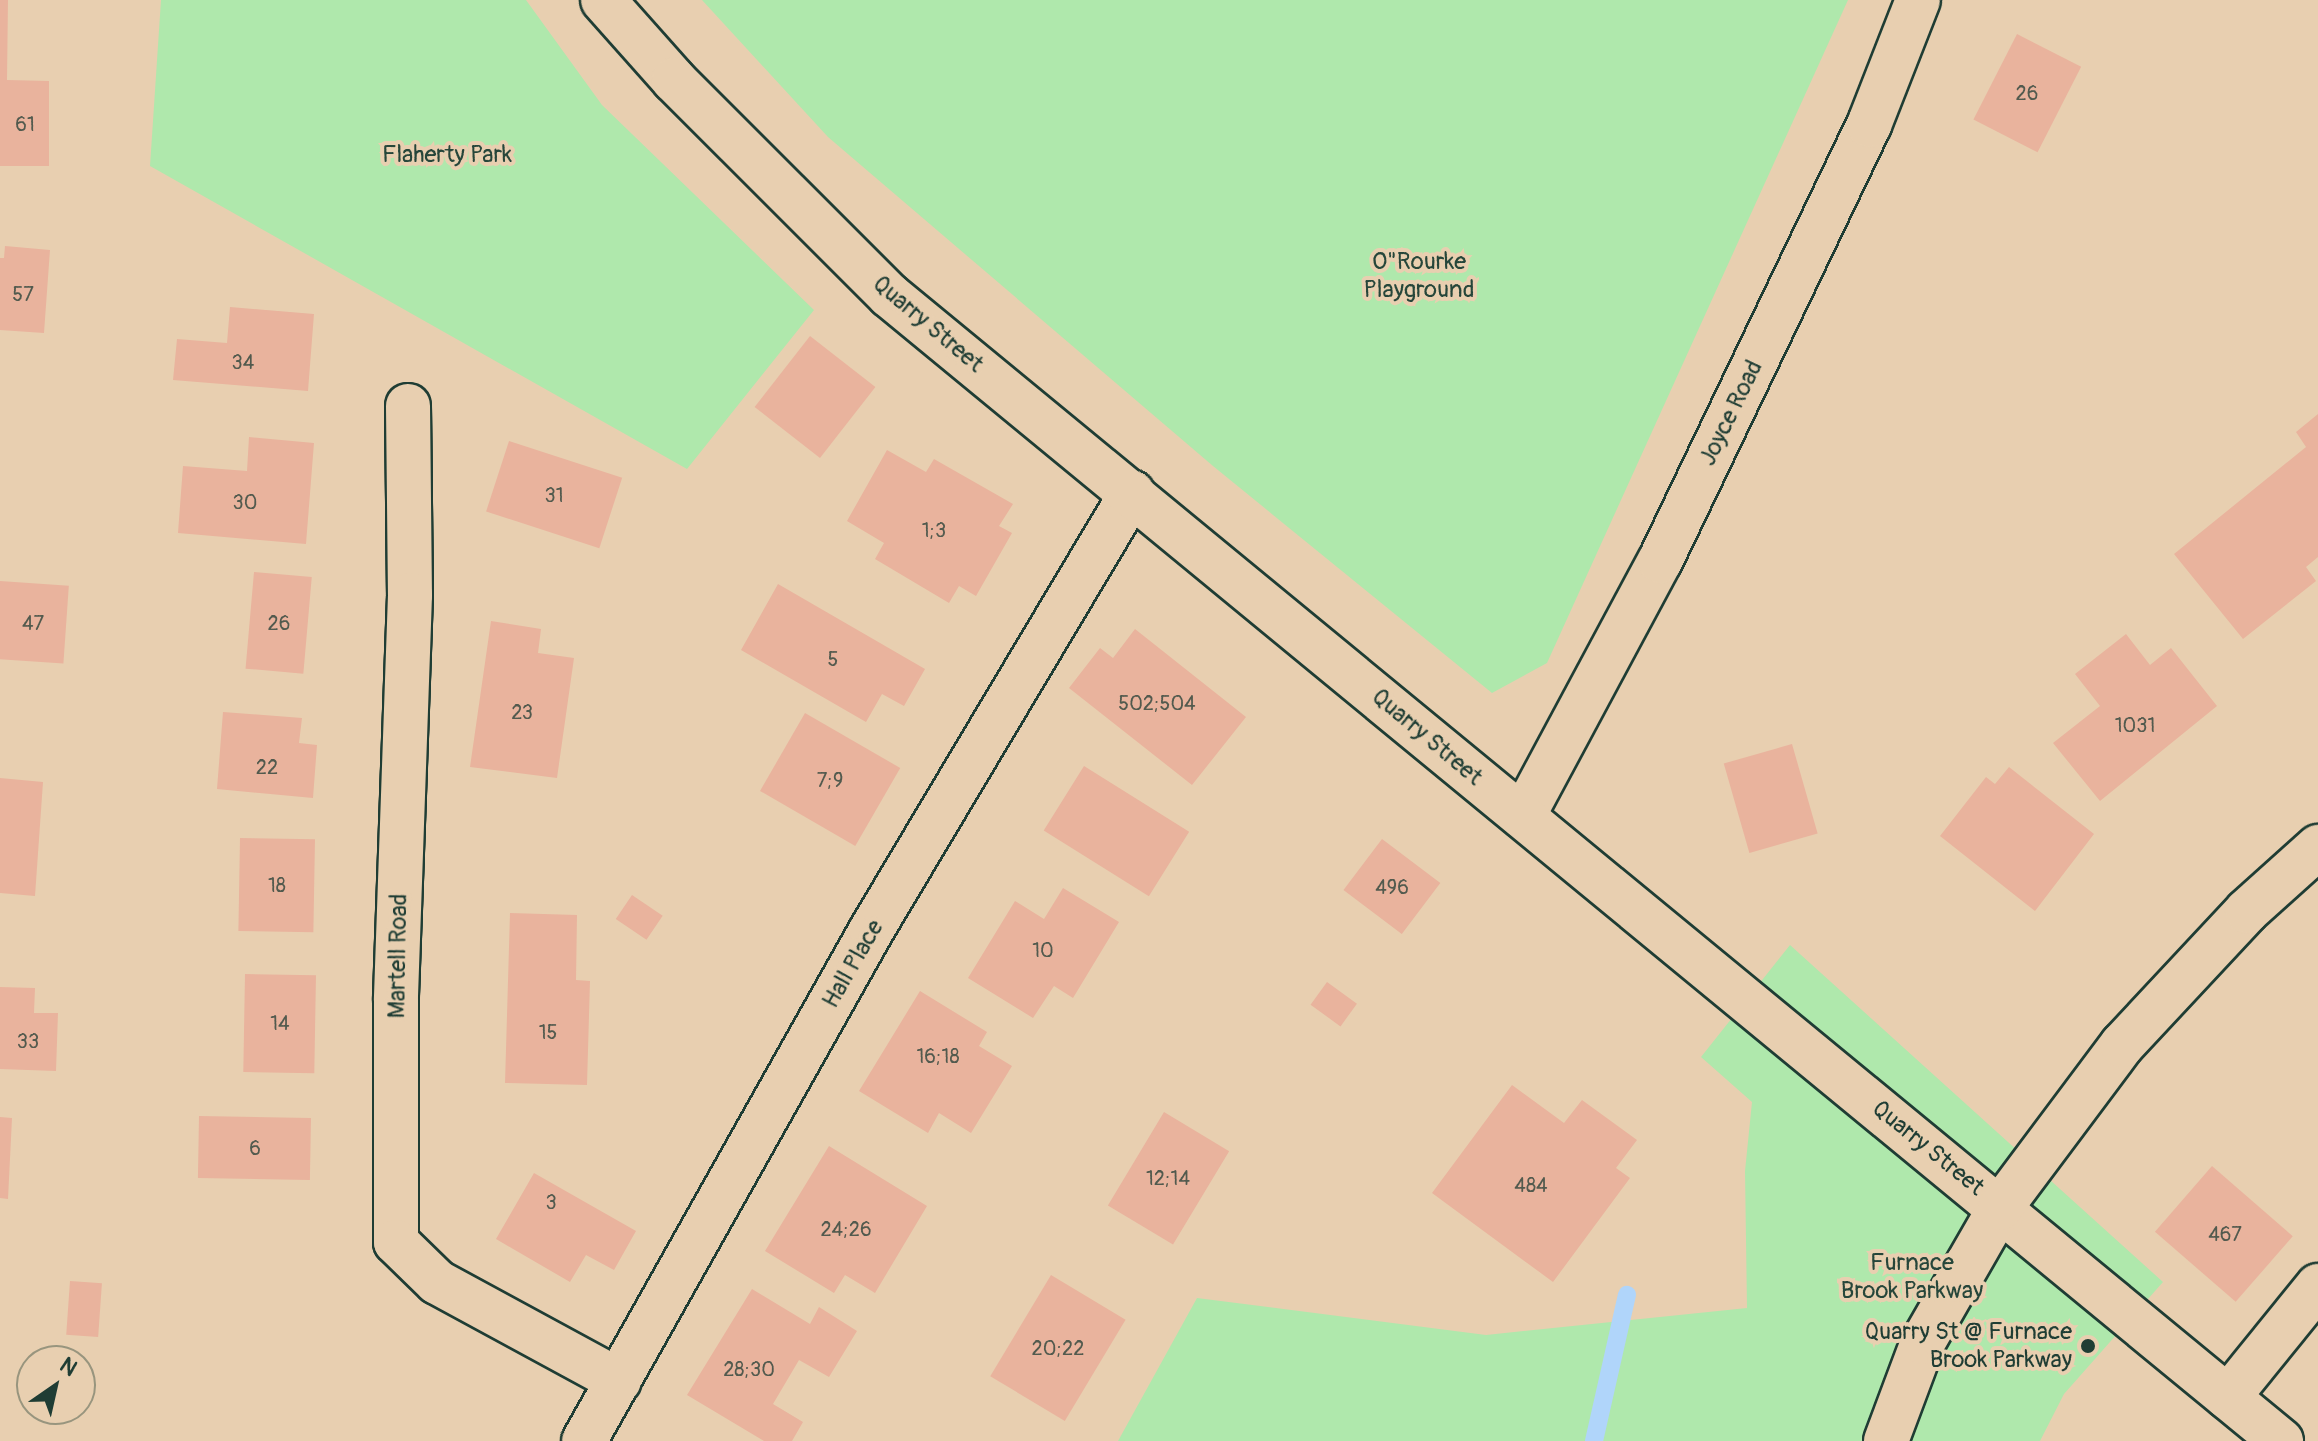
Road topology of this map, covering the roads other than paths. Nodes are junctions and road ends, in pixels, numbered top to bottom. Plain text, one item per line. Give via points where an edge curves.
1 (603, 0) edge
2 (1918, 0) edge
3 (408, 406) dead end
4 (1132, 493) junction
5 (1523, 816) junction
6 (2318, 847) edge
7 (2000, 1208) junction
8 (2318, 1286) edge
9 (619, 1381) junction
10 (2228, 1397) junction
11 (584, 1441) edge
12 (1886, 1441) edge
13 (2281, 1441) edge

1 - 4 street, Quarry Street via 674,80 889,295
2 - 5 street, Joyce Road via 1869,125 1667,547
3 - 9 street, Martell Road via 410,595 396,1000 396,1242 437,1282
4 - 5 street, Quarry Street
4 - 9 street, Hall Place via 872,929
5 - 7 street, Quarry Street
6 - 7 street via 2247,911 2122,1045
7 - 10 street, Quarry Street
7 - 12 street via 1923,1342
8 - 10 street
9 - 11 street, Hall Place
10 - 13 street, Quarry Street

